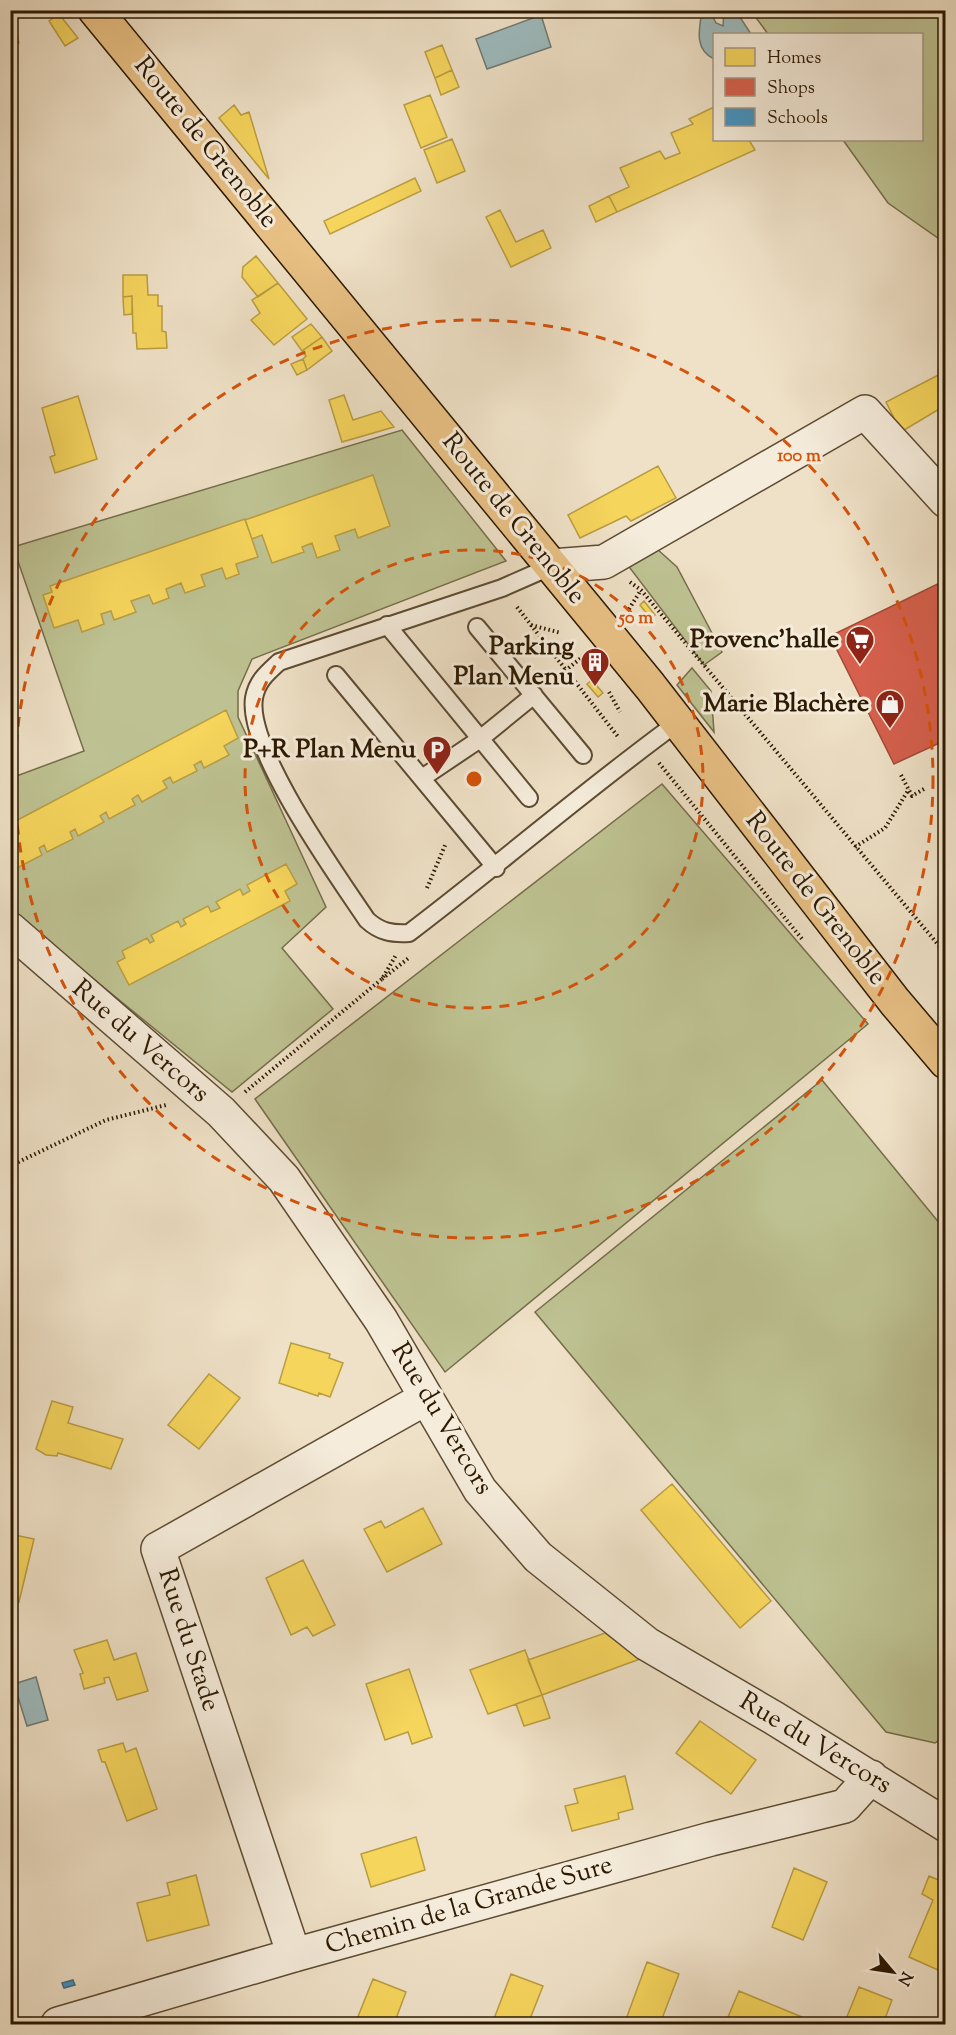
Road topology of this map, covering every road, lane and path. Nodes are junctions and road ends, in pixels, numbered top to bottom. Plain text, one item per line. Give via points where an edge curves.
1 (95, 10) edge
2 (945, 501) edge
3 (604, 562) junction
4 (552, 566) junction
5 (502, 588) junction
6 (641, 590) junction
7 (629, 609) dead end
8 (387, 624) junction
9 (530, 625) junction
10 (477, 627) dead end
11 (561, 633) dead end
12 (581, 658) dead end
13 (564, 671) junction
14 (336, 675) dead end
15 (609, 692) dead end
16 (534, 695) junction
17 (620, 712) dead end
18 (677, 723) junction
19 (480, 739) junction
20 (583, 755) dead end
21 (632, 756) junction
22 (652, 767) dead end
23 (901, 775) dead end
24 (422, 778) junction
25 (909, 789) junction
26 (924, 789) dead end
27 (530, 798) dead end
28 (457, 821) junction
29 (855, 847) junction
30 (496, 868) junction
31 (10, 929) edge
32 (409, 933) junction
33 (807, 945) dead end
34 (945, 954) edge
35 (410, 956) dead end
36 (382, 979) junction
37 (945, 1062) edge
38 (190, 1088) junction
39 (221, 1112) junction
40 (10, 1166) edge
41 (426, 1398) junction
42 (871, 1778) junction
43 (945, 1825) edge
44 (294, 1955) junction
45 (58, 2025) edge

1 - 4 main road, Route de Grenoble
2 - 3 street via 865,412
3 - 4 street
3 - 6 path
4 - 5 lane
4 - 18 main road, Route de Grenoble
5 - 8 lane
5 - 9 path
6 - 7 path
6 - 29 path
8 - 19 lane
8 - 32 lane via 279,662 260,679 254,699 256,732 274,772 323,855 375,928 392,934
9 - 11 path
9 - 13 path
10 - 16 lane
12 - 13 path
13 - 16 path
13 - 21 path
14 - 24 lane
15 - 17 path
16 - 19 lane
16 - 20 lane
18 - 21 lane
18 - 37 main road, Route de Grenoble
19 - 24 lane
19 - 27 lane
21 - 30 lane
22 - 33 path via 659,763
23 - 25 path
24 - 28 lane
25 - 26 path via 912,796
25 - 29 path via 885,828
28 - 30 lane
28 - 32 path
29 - 34 path
30 - 32 lane
31 - 38 street, Rue du Vercors
32 - 36 path
35 - 36 path
36 - 39 path
38 - 39 street, Rue du Vercors
38 - 40 path via 173,1103 106,1120
39 - 41 street, Rue du Vercors via 284,1179 381,1320
41 - 42 street, Rue du Vercors via 480,1490 538,1557 647,1644
41 - 44 street, Rue du Stade via 158,1549
42 - 43 street, Rue du Vercors
42 - 44 street, Chemin de la Grande Sure via 845,1806 711,1839
44 - 45 street, Chemin de la Grande Sure

